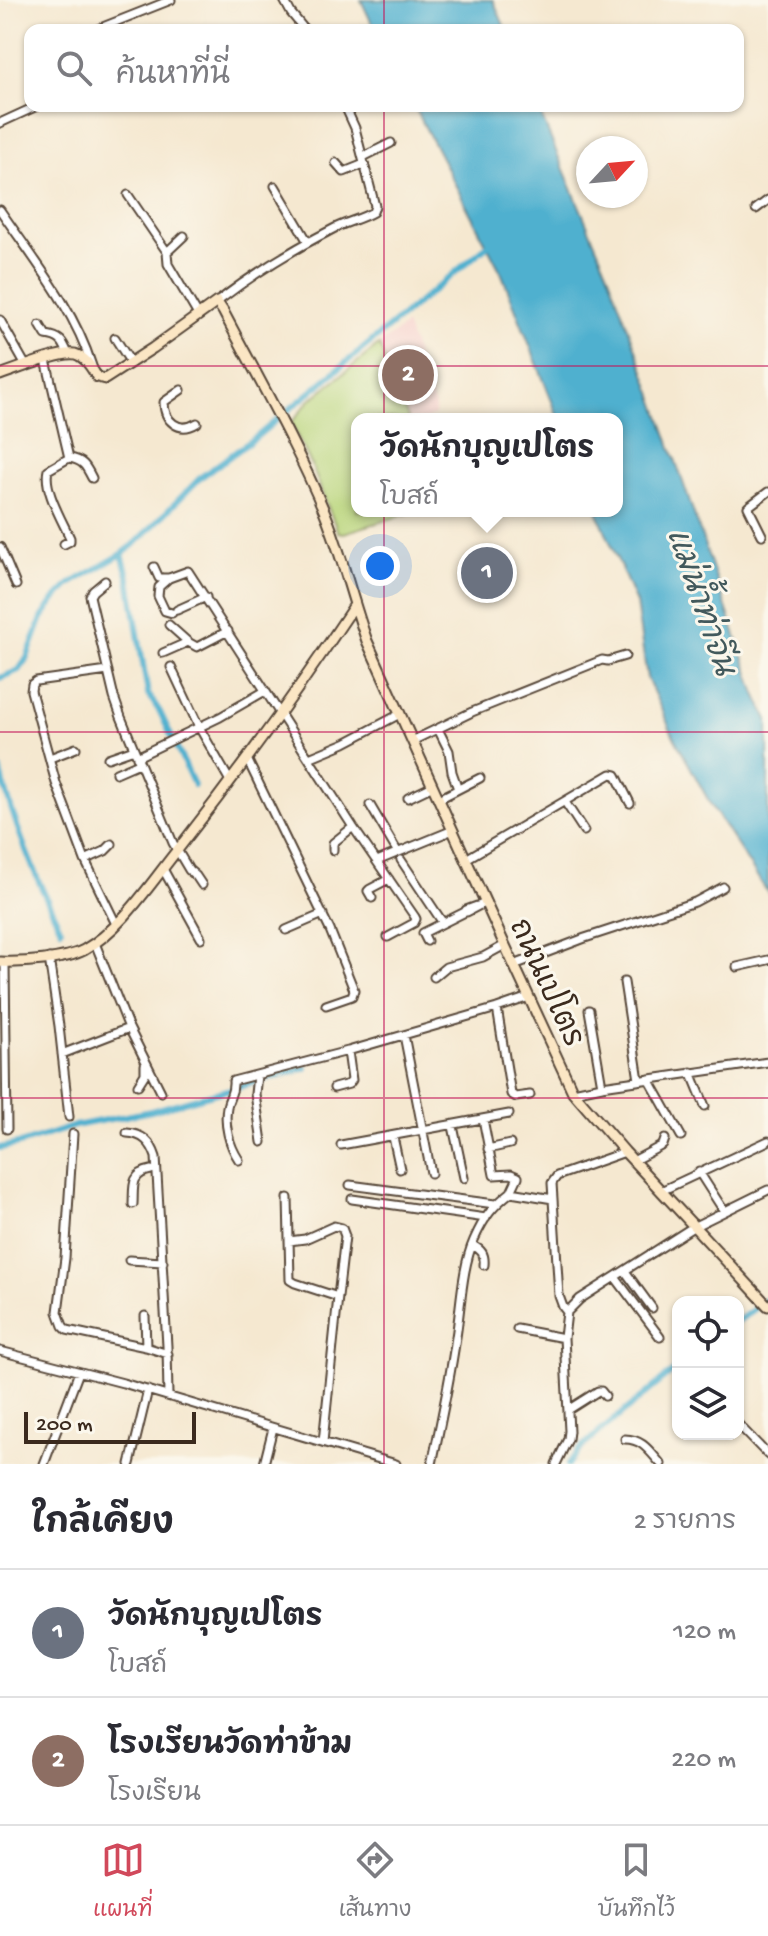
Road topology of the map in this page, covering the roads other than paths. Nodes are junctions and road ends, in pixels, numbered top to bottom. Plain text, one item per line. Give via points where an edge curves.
1 (171, 0) edge
2 (284, 0) edge
3 (110, 24) edge
4 (300, 24) edge
5 (24, 112) edge
6 (348, 112) edge
7 (0, 123) edge
8 (391, 143) dead end
9 (363, 160) junction
10 (336, 163) dead end
11 (275, 186) dead end
12 (128, 195) dead end
13 (768, 200) edge
14 (756, 209) dead end
15 (0, 210) edge
16 (184, 236) dead end
17 (308, 242) junction
18 (167, 252) junction
19 (217, 302) junction
20 (198, 315) junction
21 (0, 320) edge
22 (40, 325) dead end
23 (115, 338) dead end
24 (68, 354) junction
25 (46, 360) junction
26 (131, 363) junction
27 (26, 366) junction
28 (93, 370) junction
29 (0, 375) edge
30 (181, 390) dead end
31 (197, 423) dead end
32 (69, 458) junction
33 (92, 478) dead end
34 (768, 492) edge
35 (762, 535) dead end
36 (64, 544) dead end
37 (0, 547) edge
38 (154, 567) dead end
39 (169, 578) junction
40 (105, 581) dead end
41 (16, 585) dead end
42 (206, 597) junction
43 (354, 606) junction
44 (169, 625) dead end
45 (362, 628) junction
46 (339, 629) junction
47 (228, 631) junction
48 (188, 642) junction
49 (163, 653) dead end
50 (625, 656) dead end
51 (171, 667) dead end
52 (108, 671) junction
53 (265, 691) junction
54 (281, 714) junction
55 (400, 714) junction
56 (199, 727) junction
57 (438, 729) junction
58 (412, 741) junction
59 (76, 748) dead end
60 (137, 756) junction
61 (50, 758) junction
62 (108, 758) dead end
63 (309, 758) junction
64 (247, 759) junction
65 (116, 773) dead end
66 (480, 778) dead end
67 (230, 781) junction
68 (433, 786) junction
69 (458, 789) junction
70 (408, 798) dead end
71 (439, 799) junction
72 (565, 802) junction
73 (630, 803) dead end
74 (370, 805) dead end
75 (353, 827) junction
76 (453, 830) junction
77 (584, 831) dead end
78 (112, 844) dead end
79 (177, 850) junction
80 (333, 850) dead end
81 (397, 851) junction
82 (466, 859) junction
83 (85, 860) junction
84 (401, 860) dead end
85 (377, 861) junction
86 (163, 869) junction
87 (389, 879) junction
88 (202, 885) dead end
89 (723, 887) dead end
90 (372, 898) dead end
91 (482, 904) junction
92 (323, 914) junction
93 (443, 923) junction
94 (116, 924) junction
95 (286, 930) dead end
96 (388, 937) dead end
97 (201, 938) dead end
98 (427, 941) dead end
99 (95, 943) junction
100 (505, 945) junction
101 (49, 958) junction
102 (768, 960) edge
103 (3, 962) edge
104 (514, 965) junction
105 (737, 967) dead end
106 (434, 977) dead end
107 (624, 982) dead end
108 (529, 997) junction
109 (326, 1005) dead end
110 (497, 1008) junction
111 (589, 1010) dead end
112 (129, 1028) junction
113 (404, 1035) junction
114 (348, 1051) junction
115 (62, 1054) junction
116 (768, 1062) edge
117 (145, 1063) junction
118 (691, 1072) junction
119 (256, 1079) junction
120 (649, 1079) junction
121 (639, 1080) junction
122 (138, 1085) dead end
123 (602, 1086) junction
124 (334, 1088) dead end
125 (161, 1092) dead end
126 (573, 1092) junction
127 (530, 1095) dead end
128 (705, 1106) dead end
129 (509, 1114) dead end
130 (69, 1117) dead end
131 (483, 1119) junction
132 (453, 1126) junction
133 (7, 1129) dead end
134 (423, 1131) junction
135 (127, 1133) dead end
136 (73, 1134) dead end
137 (681, 1136) dead end
138 (393, 1137) junction
139 (665, 1139) dead end
140 (768, 1141) edge
141 (262, 1142) dead end
142 (510, 1144) dead end
143 (341, 1145) dead end
144 (488, 1149) junction
145 (625, 1152) junction
146 (239, 1160) dead end
147 (633, 1161) junction
148 (400, 1169) dead end
149 (154, 1170) junction
150 (699, 1172) junction
151 (431, 1173) dead end
152 (464, 1178) dead end
153 (350, 1185) dead end
154 (768, 1190) edge
155 (661, 1191) junction
156 (511, 1192) junction
157 (288, 1198) dead end
158 (352, 1199) dead end
159 (553, 1199) junction
160 (133, 1204) dead end
161 (495, 1204) junction
162 (724, 1211) junction
163 (486, 1218) junction
164 (693, 1227) junction
165 (289, 1241) junction
166 (472, 1245) junction
167 (129, 1260) dead end
168 (163, 1262) junction
169 (484, 1265) dead end
170 (625, 1271) junction
171 (615, 1277) junction
172 (338, 1297) junction
173 (768, 1306) edge
174 (652, 1308) dead end
175 (567, 1312) junction
176 (145, 1316) dead end
177 (517, 1329) dead end
178 (660, 1337) dead end
179 (564, 1338) junction
180 (146, 1347) junction
181 (0, 1351) edge
182 (168, 1354) junction
183 (79, 1372) junction
184 (148, 1390) junction
185 (168, 1396) junction
186 (605, 1396) dead end
187 (568, 1410) junction
188 (273, 1428) junction
189 (744, 1430) edge
190 (625, 1439) dead end
191 (323, 1442) junction
192 (768, 1455) edge
193 (44, 1464) edge
194 (130, 1464) edge
195 (264, 1464) edge
196 (396, 1464) edge
197 (432, 1464) edge
198 (556, 1464) edge
199 (661, 1464) edge

1 - 3 street
2 - 4 street
5 - 7 street
6 - 9 street
8 - 9 street
9 - 10 street via 344,172
9 - 17 street via 373,212
11 - 17 street
12 - 18 street
13 - 14 street
15 - 28 street via 65,305
16 - 18 street
17 - 19 street
18 - 20 street via 168,264
19 - 20 street
19 - 43 street, ถนนเปโตร via 309,477
20 - 26 street
21 - 27 street
22 - 24 street via 46,335 62,341
23 - 26 street
24 - 25 street
24 - 28 street via 81,357
25 - 27 street
25 - 32 street
26 - 28 street via 105,379
27 - 29 street
30 - 31 street via 164,402 164,409 173,424
32 - 33 street via 84,463
32 - 36 street via 47,473 47,485 70,538
34 - 35 street via 748,507
37 - 41 street
38 - 39 street via 159,578
39 - 42 street via 188,571
39 - 42 street via 158,596 165,611
40 - 52 street via 90,596
42 - 47 street
43 - 45 street, ถนนเปโตร
43 - 46 street
44 - 48 street
45 - 46 street
45 - 55 street, ถนนเปโตร
46 - 54 street
47 - 48 street via 202,646
47 - 53 street
48 - 49 street
50 - 57 street via 602,660
51 - 56 street
52 - 60 street
52 - 61 street via 32,684
53 - 54 street
53 - 56 street
54 - 63 street
54 - 64 street
55 - 58 street, ถนนเปโตร
55 - 63 street
56 - 60 street
56 - 67 street
57 - 58 street
57 - 69 street
58 - 68 street, ถนนเปโตร
59 - 61 street
60 - 62 street
60 - 65 street
60 - 79 street
61 - 83 street
63 - 75 street
64 - 67 street
64 - 92 street
66 - 69 street
67 - 79 street
68 - 70 street
68 - 71 street, ถนนเปโตร
69 - 71 street
71 - 76 street, ถนนเปโตร
72 - 73 street via 611,774
72 - 77 street
72 - 82 street
74 - 81 street
75 - 80 street via 333,843
75 - 85 street
76 - 81 street
76 - 82 street, ถนนเปโตร
78 - 83 street
79 - 86 street
79 - 88 street
81 - 85 street
82 - 91 street, ถนนเปโตร
83 - 94 street
84 - 93 street
85 - 87 street
86 - 94 street
86 - 97 street
87 - 90 street via 368,891
87 - 96 street via 416,919
89 - 104 street via 695,902
91 - 93 street
91 - 100 street, ถนนเปโตร
92 - 95 street
92 - 109 street via 354,990 352,996
93 - 98 street via 423,933
94 - 99 street
99 - 101 street via 75,954
99 - 112 street
100 - 104 street, ถนนเปโตร
100 - 106 street via 446,967
101 - 103 street
101 - 115 street
102 - 105 street
103 - 133 street
104 - 108 street, ถนนเปโตร
107 - 121 street
108 - 110 street
108 - 126 street, ถนนเปโตร
110 - 113 street
110 - 127 street via 511,1094
111 - 123 street
112 - 115 street
112 - 117 street
113 - 114 street
113 - 134 street
114 - 119 street
114 - 124 street via 352,1080
115 - 130 street
116 - 118 street
117 - 122 street
117 - 125 street
118 - 120 street
118 - 128 street
119 - 141 street
119 - 146 street via 233,1081 227,1108 229,1142
120 - 121 street
120 - 137 street
121 - 123 street
123 - 126 street
126 - 145 street, ถนนเปโตร
129 - 131 street
131 - 132 street
131 - 144 street
132 - 134 street
132 - 152 street
134 - 138 street
134 - 151 street
135 - 149 street via 150,1144
136 - 180 street via 60,1320 67,1330
138 - 143 street
138 - 148 street
139 - 147 street
140 - 150 street
142 - 144 street
144 - 156 street via 494,1175 518,1177
145 - 147 street, ถนนเปโตร
145 - 159 street via 557,1176
147 - 155 street, ถนนเปโตร
149 - 160 street via 136,1177
149 - 168 street
150 - 155 street
150 - 162 street
153 - 161 street
154 - 162 street
155 - 164 street, ถนนเปโตร
156 - 159 street
156 - 161 street
157 - 165 street
158 - 163 street
159 - 175 street via 559,1296
161 - 163 street
162 - 164 street
163 - 166 street
164 - 170 street
164 - 173 street, ถนนเปโตร
165 - 172 street via 290,1280
165 - 172 street via 342,1228
166 - 169 street via 482,1251
166 - 197 street
167 - 168 street
168 - 182 street
170 - 171 street
170 - 174 street
171 - 175 street
171 - 178 street
172 - 191 street
175 - 179 street
176 - 180 street
177 - 179 street
179 - 187 street
180 - 182 street
181 - 183 street
182 - 185 street
183 - 184 street
183 - 193 street
184 - 185 street
184 - 194 street
185 - 188 street
186 - 187 street via 598,1391
187 - 198 street via 568,1439
188 - 191 street
188 - 195 street
189 - 192 street
190 - 199 street via 642,1443
191 - 196 street

